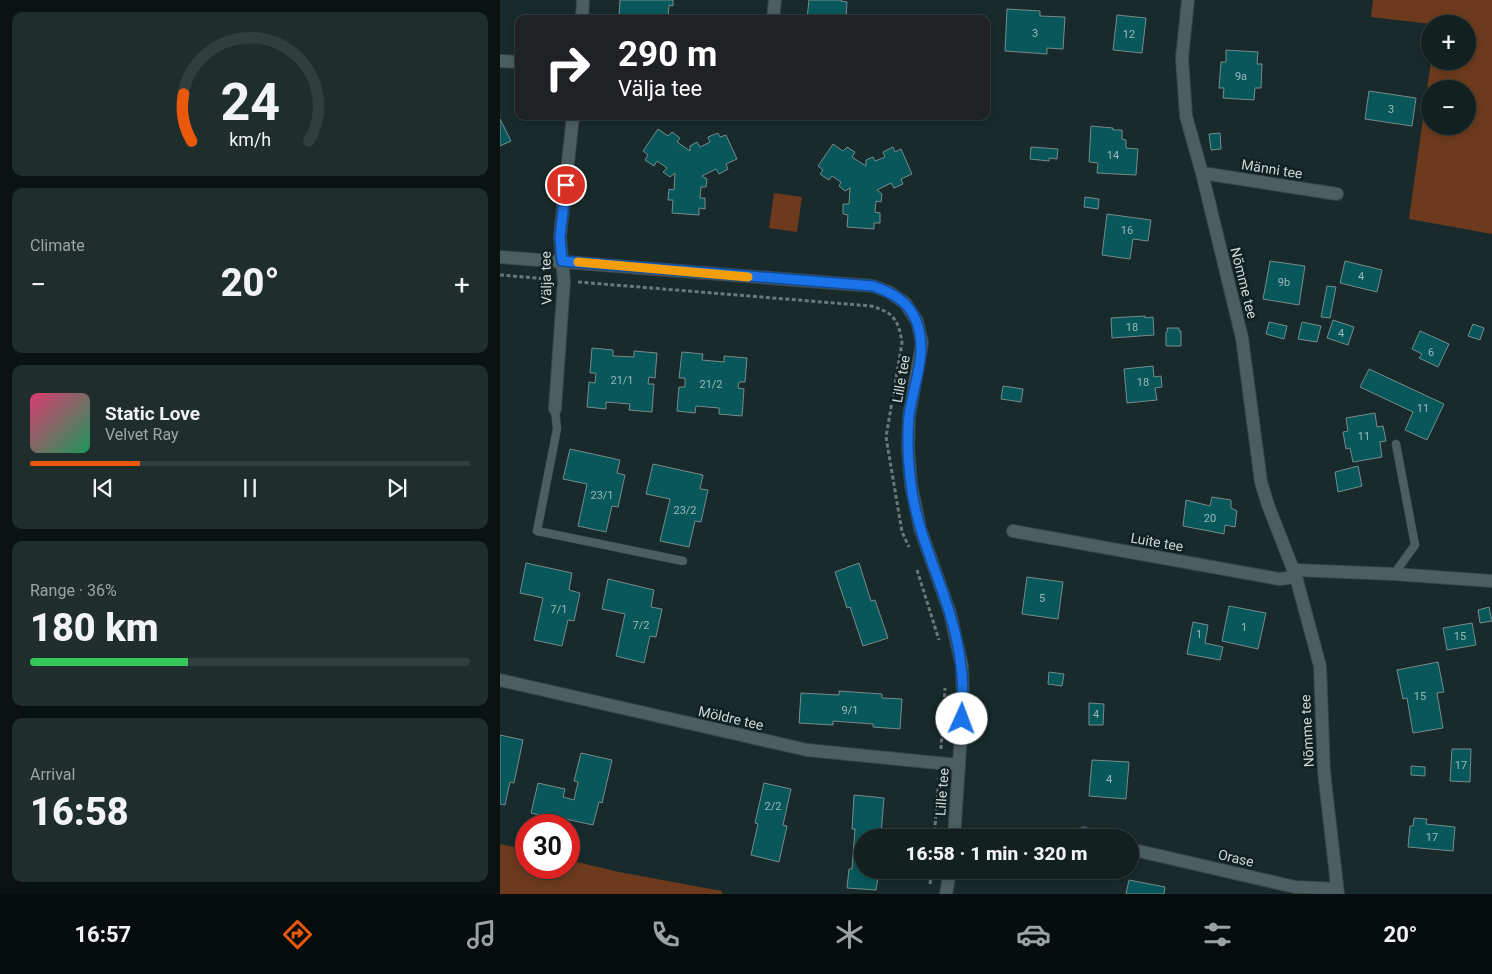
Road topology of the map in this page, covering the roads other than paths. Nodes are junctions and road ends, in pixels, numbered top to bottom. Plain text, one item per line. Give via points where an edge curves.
1 (583, 0) edge
2 (775, 0) edge
3 (1188, 0) edge
4 (582, 15) edge
5 (773, 15) edge
6 (500, 61) edge
7 (515, 62) edge
8 (573, 120) edge
9 (1202, 173) junction
10 (1337, 194) dead end
11 (500, 257) edge
12 (562, 261) junction
13 (555, 409) joint
14 (1396, 444) dead end
15 (1013, 531) dead end
16 (683, 561) dead end
17 (1295, 573) junction
18 (1394, 574) junction
19 (1492, 581) edge
20 (500, 680) edge
21 (958, 766) junction
22 (954, 829) edge
23 (1139, 852) edge
24 (948, 879) edge
25 (1337, 892) edge
26 (946, 894) edge

1 - 4 street
2 - 5 street
3 - 9 street, Nõmme tee via 1182,58 1186,116
6 - 7 street
8 - 12 street, Välja tee via 560,237
9 - 10 street, Männi tee
9 - 17 street, Nõmme tee via 1242,338 1261,482
11 - 12 street, Lille tee
12 - 13 street, Välja tee via 564,281
12 - 21 street, Lille tee via 873,286 906,303 917,322 922,343 910,416 911,485 920,528 950,613 962,666 964,703
13 - 16 lane via 557,429 537,531
14 - 18 lane via 1415,545
15 - 17 street, Luite tee via 1279,579
17 - 18 street
17 - 25 street, Nõmme tee via 1320,666 1324,772
18 - 19 street
20 - 21 street, Möldre tee via 807,750
21 - 22 street, Lille tee
23 - 25 street, Orase via 1295,887
24 - 26 street

